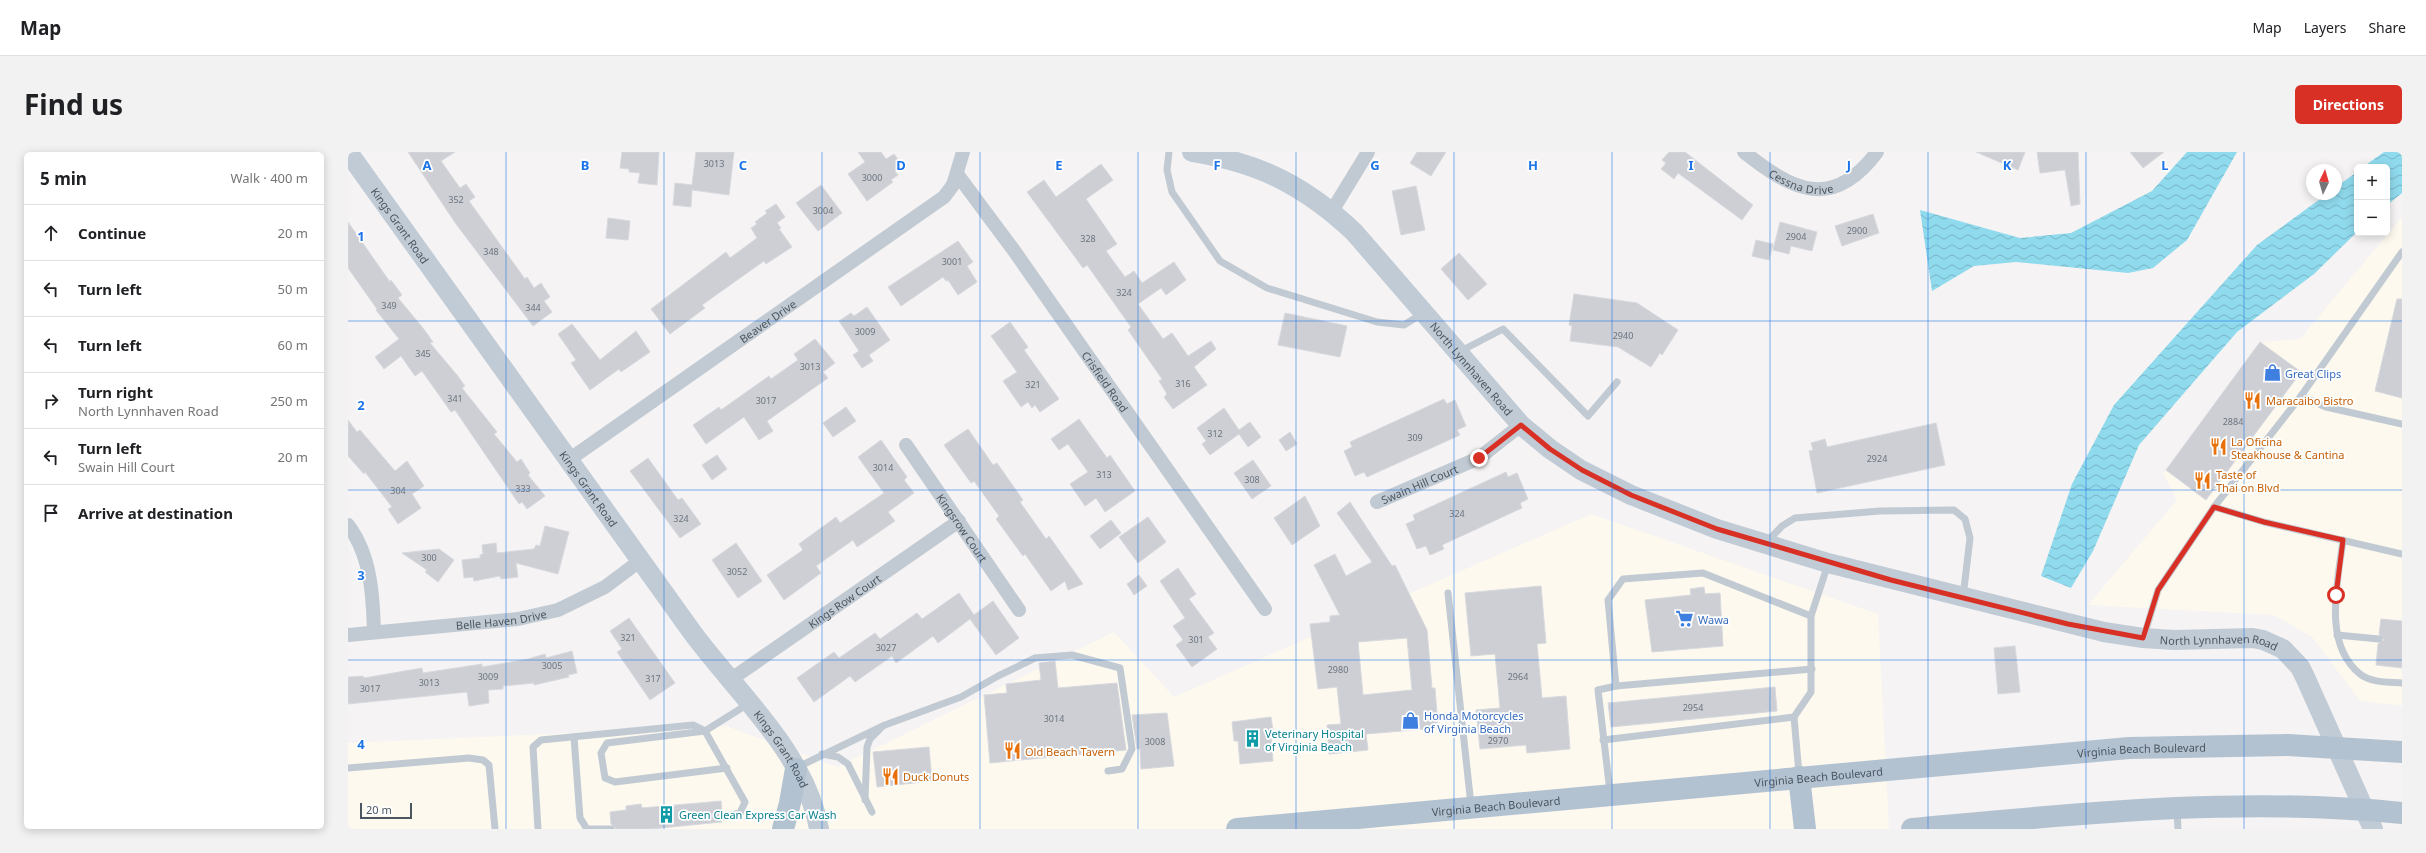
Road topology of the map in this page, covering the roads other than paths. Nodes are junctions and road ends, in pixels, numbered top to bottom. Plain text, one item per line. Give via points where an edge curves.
1 (348, 152) edge
2 (963, 152) edge
3 (1169, 152) edge
4 (1192, 152) edge
5 (1368, 152) edge
6 (1744, 152) edge
7 (1877, 152) edge
8 (957, 174) junction
9 (1332, 211) junction
10 (2402, 252) edge
11 (1425, 312) junction
12 (1458, 352) junction
13 (1617, 382) dead end
14 (2302, 396) junction
15 (2402, 424) edge
16 (1521, 425) junction
17 (906, 445) dead end
18 (570, 459) junction
19 (1377, 502) dead end
20 (2214, 507) junction
21 (958, 521) junction
22 (348, 525) edge
23 (2343, 540) junction
24 (1765, 544) junction
25 (2402, 554) edge
26 (641, 560) junction
27 (1828, 563) junction
28 (1448, 593) dead end
29 (1963, 598) junction
30 (1265, 609) dead end
31 (1019, 610) dead end
32 (1811, 616) junction
33 (374, 632) junction
34 (348, 635) edge
35 (2337, 635) junction
36 (2143, 638) junction
37 (2379, 638) dead end
38 (1812, 669) junction
39 (730, 680) junction
40 (2402, 683) edge
41 (1616, 686) junction
42 (750, 703) junction
43 (1794, 717) junction
44 (885, 725) junction
45 (705, 731) junction
46 (574, 737) junction
47 (1603, 740) junction
48 (2337, 747) junction
49 (2402, 752) edge
50 (822, 754) junction
51 (348, 768) edge
52 (727, 768) junction
53 (796, 768) junction
54 (1108, 771) dead end
55 (1799, 777) junction
56 (1610, 794) junction
57 (866, 800) junction
58 (1471, 807) junction
59 (2177, 807) junction
60 (2364, 809) junction
61 (872, 812) dead end
62 (2402, 813) edge
63 (723, 817) dead end
64 (1334, 825) edge
65 (495, 829) edge
66 (538, 829) edge
67 (611, 829) edge
68 (783, 829) edge
69 (819, 829) edge
70 (1237, 829) edge
71 (1805, 829) edge
72 (1912, 829) edge
73 (2178, 829) edge
74 (2373, 829) edge

1 - 18 street, Kings Grant Road
2 - 8 street
3 - 11 lane via 1167,170 1172,192 1220,261 1267,288 1377,322 1404,324
4 - 9 street, North Lynnhaven Road via 1265,170 1305,192
5 - 9 street
6 - 7 street, Cessna Drive via 1784,181 1802,188 1819,189 1845,181 1858,172
8 - 18 street, Beaver Drive via 953,185 944,196
8 - 30 street, Crisfield Road via 1015,252
9 - 11 street, North Lynnhaven Road
10 - 14 lane
11 - 12 street, North Lynnhaven Road
12 - 13 lane via 1503,329 1588,416
12 - 16 street, North Lynnhaven Road
14 - 15 lane via 2326,407
14 - 20 lane
16 - 19 street, Swain Hill Court via 1479,458
16 - 24 street, North Lynnhaven Road via 1550,449 1582,470 1631,495 1700,523
17 - 21 street, Kingsrow Court
18 - 26 street, Kings Grant Road
20 - 23 lane via 2264,522
20 - 36 lane via 2158,590
21 - 31 street, Kingsrow Court
21 - 39 street, Kings Row Court
22 - 33 street via 361,547 369,576
23 - 25 lane
23 - 35 lane via 2336,600
24 - 27 street, North Lynnhaven Road
24 - 29 lane via 1782,526 1795,518 1880,511 1954,510 1965,519 1970,538
26 - 33 street, Belle Haven Drive via 606,586 558,610 518,619
26 - 39 street, Kings Grant Road via 694,635
27 - 29 street, North Lynnhaven Road
27 - 32 lane
28 - 58 lane
29 - 36 street, North Lynnhaven Road via 2068,624
32 - 38 lane
32 - 41 lane via 1703,573 1623,579 1608,600
33 - 34 street, Belle Haven Drive
35 - 37 lane
35 - 40 lane via 2342,649 2361,675 2378,681
36 - 48 street, North Lynnhaven Road via 2253,638 2273,643 2283,649 2300,667
38 - 41 lane
38 - 43 lane via 1812,692
39 - 42 street, Kings Grant Road
41 - 47 lane via 1598,690
42 - 45 lane
42 - 53 street, Kings Grant Road
43 - 47 lane
43 - 55 lane
44 - 50 lane
44 - 54 lane via 961,697 1035,658 1072,655 1120,668 1132,749 1122,770
44 - 57 lane via 870,739 867,747
45 - 46 lane via 693,725
45 - 52 lane
45 - 52 lane via 607,743 601,753 605,778 615,782
46 - 66 lane via 541,740 533,747
46 - 67 lane via 580,818 587,829
47 - 56 lane
48 - 49 main road, Virginia Beach Boulevard
48 - 55 main road, Virginia Beach Boulevard via 2244,745 2136,748
48 - 60 street, North Lynnhaven Road
50 - 53 lane
50 - 57 lane via 838,757 848,764
51 - 65 lane via 470,758 483,760 488,765
52 - 63 lane via 744,802 740,813
53 - 68 main road
53 - 69 street, Kings Grant Road via 813,804
55 - 56 main road, Virginia Beach Boulevard
55 - 71 main road
56 - 58 main road, Virginia Beach Boulevard
57 - 61 lane
58 - 64 main road, Virginia Beach Boulevard
59 - 60 main road via 2284,806
59 - 72 main road via 2067,814
59 - 73 lane
60 - 62 main road
60 - 74 street, North Lynnhaven Road
64 - 70 main road, Virginia Beach Boulevard

